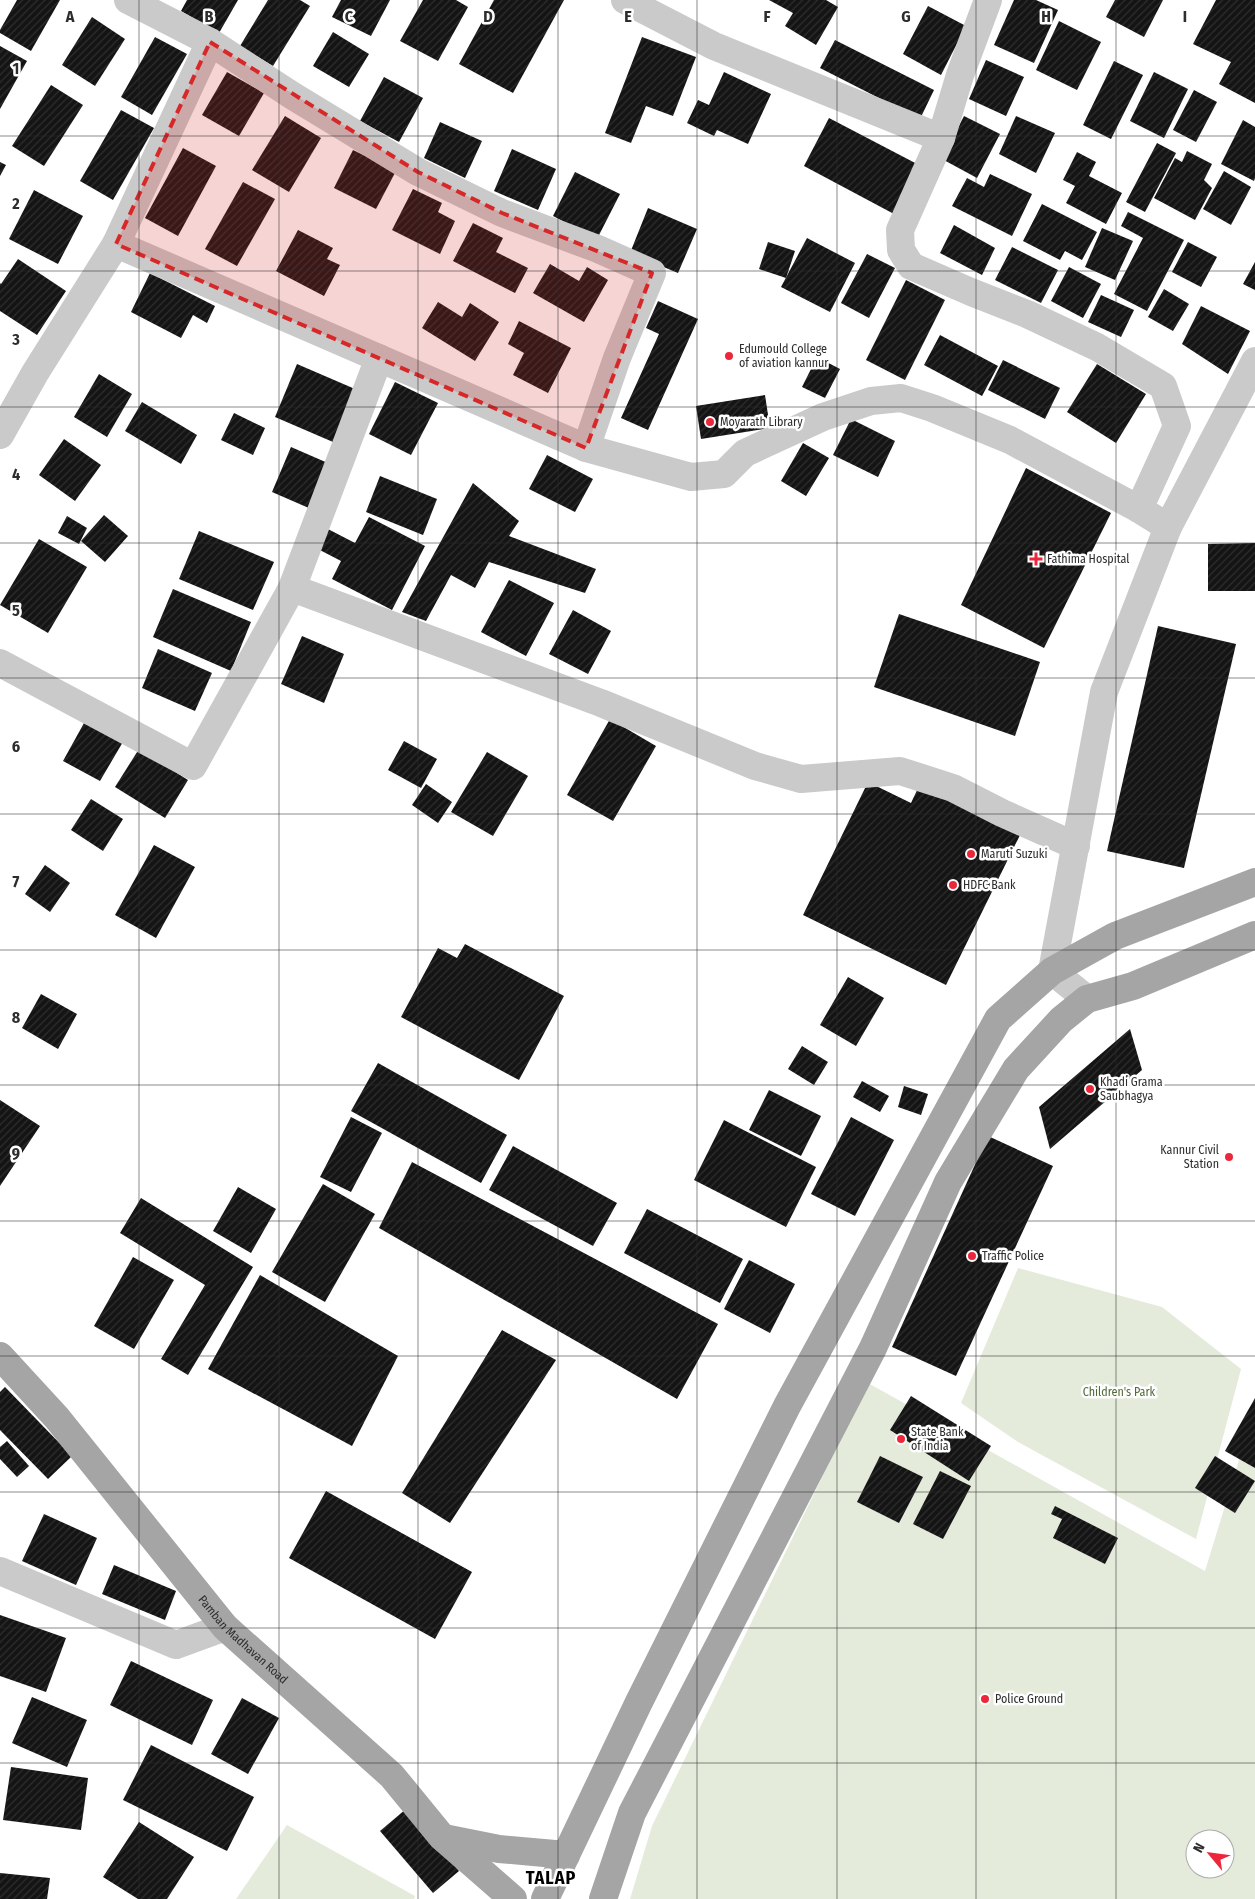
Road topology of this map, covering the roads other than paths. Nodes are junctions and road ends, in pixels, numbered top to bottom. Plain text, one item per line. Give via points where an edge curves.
1 (128, 0) edge
2 (625, 0) edge
3 (988, 0) edge
4 (210, 42) junction
5 (940, 138) junction
6 (116, 244) junction
7 (379, 358) junction
8 (1255, 361) edge
9 (0, 435) edge
10 (586, 448) junction
11 (1139, 509) junction
12 (1168, 527) junction
13 (292, 588) junction
14 (0, 663) edge
15 (1076, 846) junction
16 (1255, 882) edge
17 (1255, 936) edge
18 (1052, 971) junction
19 (1087, 999) junction
20 (0, 1356) edge
21 (0, 1571) edge
22 (225, 1627) junction
23 (442, 1837) junction
24 (566, 1855) junction
25 (513, 1899) edge
26 (545, 1899) edge
27 (603, 1899) edge

1 - 4 street
2 - 5 street via 714,46
3 - 5 street
4 - 6 street
4 - 10 street via 418,172 502,212 652,273 617,358
5 - 11 street via 900,230 901,250 911,266 1097,347 1163,386 1177,426
6 - 7 street
6 - 9 street
7 - 10 street
7 - 13 street
8 - 12 street
10 - 11 street via 691,477 724,474 745,452 823,417 871,401 901,398 1010,440
11 - 12 street
12 - 15 street via 1104,692
13 - 14 street via 193,766
13 - 15 street via 601,703 755,766 801,779 900,770 953,788
15 - 18 street
16 - 18 main road via 1115,936
17 - 19 main road via 1133,986
18 - 19 street
18 - 24 main road via 998,1019 968,1073 787,1406 638,1702
19 - 27 main road via 1061,1020 1016,1069 948,1182 873,1348 632,1813
20 - 22 main road, Pamban Madhavan Road via 57,1418
21 - 22 street via 176,1645
22 - 23 main road, Pamban Madhavan Road via 392,1776
23 - 24 main road via 499,1849
23 - 25 main road, Pamban Madhavan Road
24 - 26 main road

